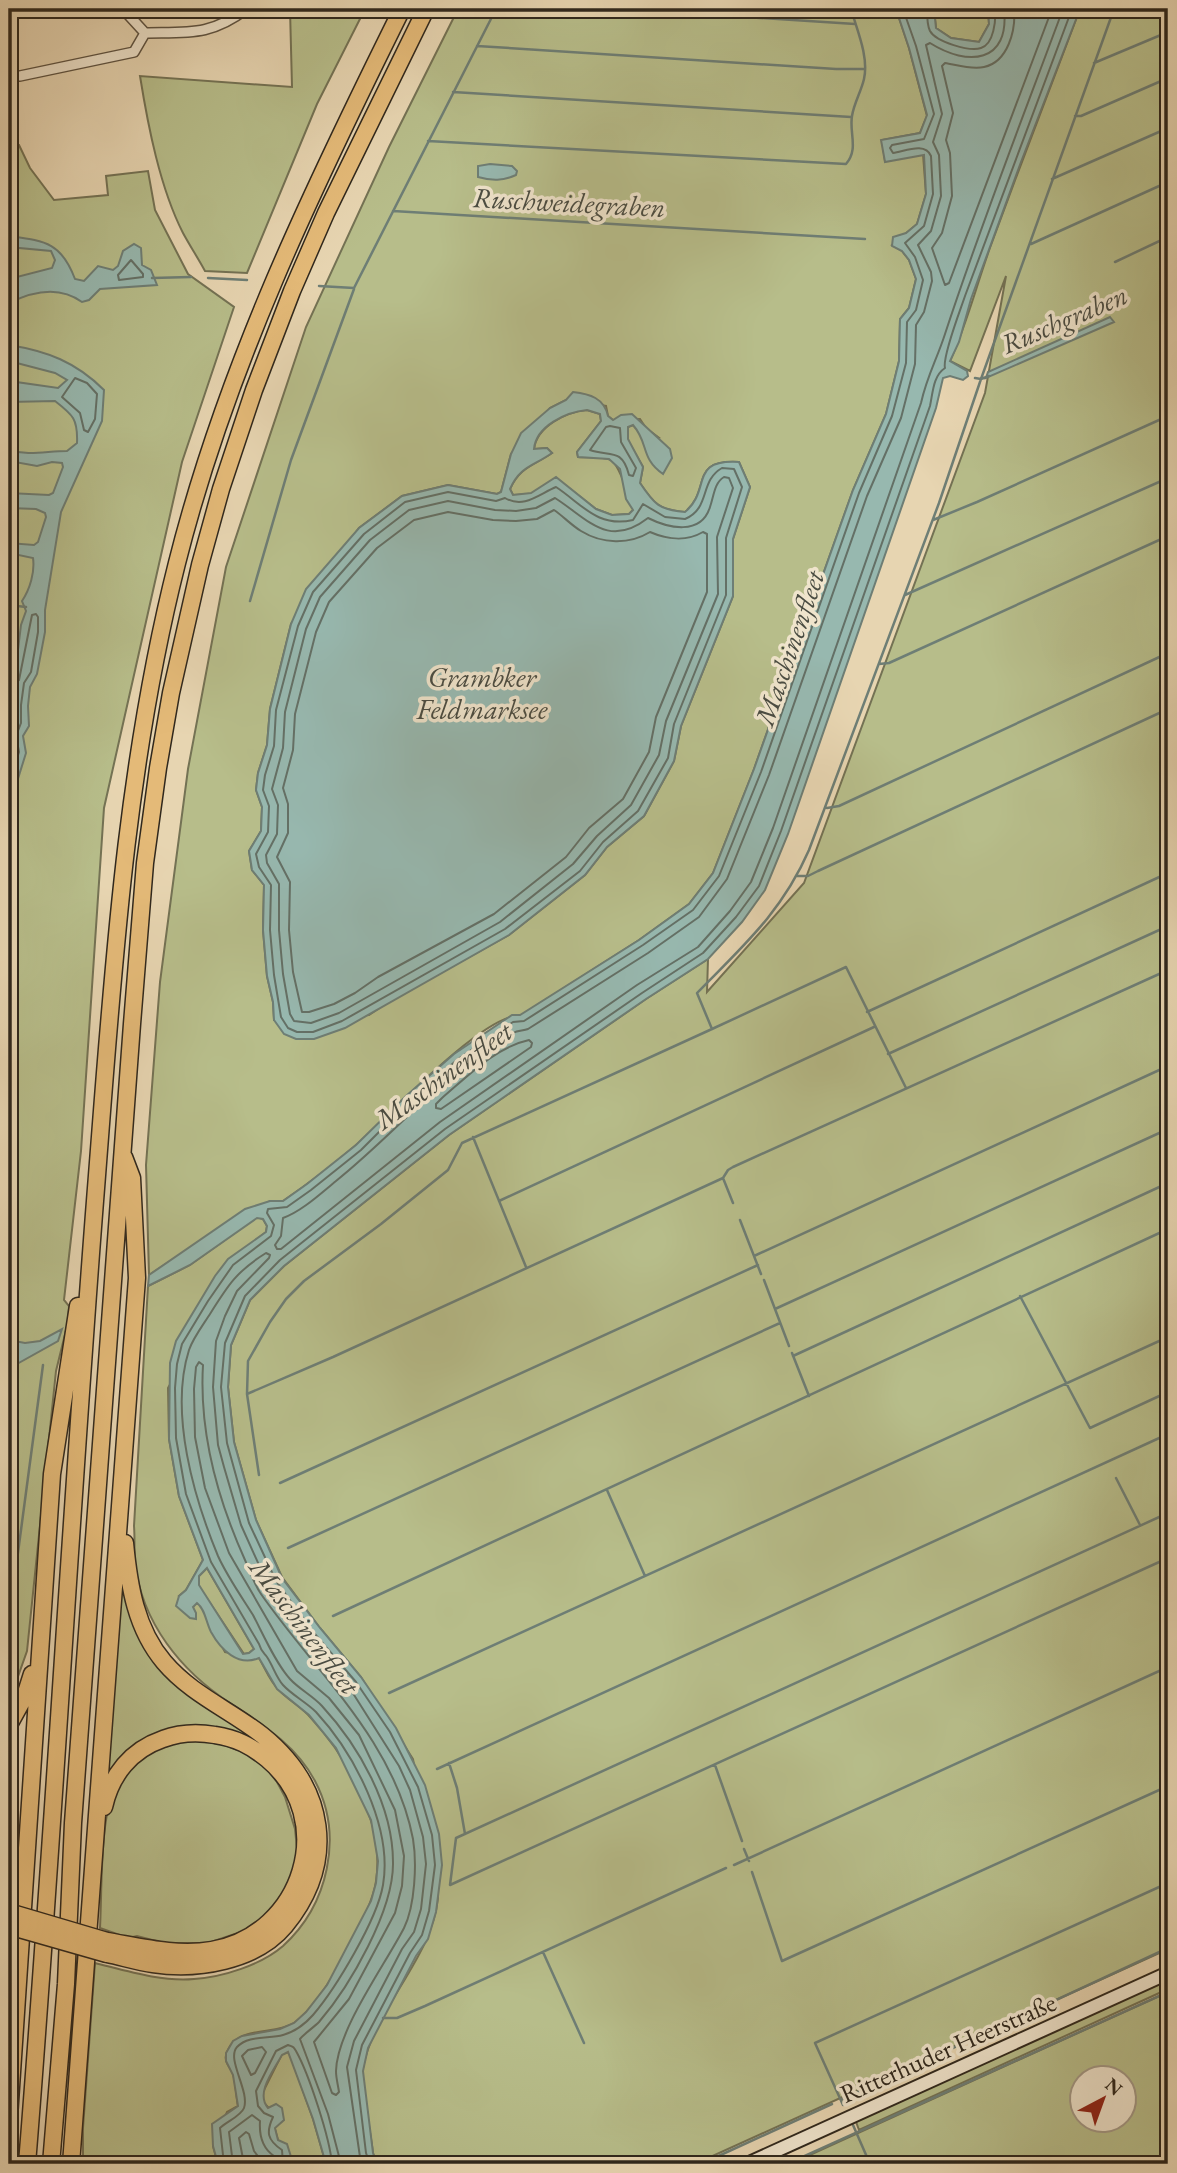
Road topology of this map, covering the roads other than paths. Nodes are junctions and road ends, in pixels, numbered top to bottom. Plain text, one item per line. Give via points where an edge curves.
1 (123, 9) edge
2 (246, 9) edge
3 (402, 9) edge
4 (426, 9) edge
5 (145, 33) junction
6 (9, 76) edge
7 (123, 1155) junction
8 (92, 1239) junction
9 (121, 1497) junction
10 (39, 1652) junction
11 (9, 1726) edge
12 (95, 1847) junction
13 (9, 1912) edge
14 (9, 1926) edge
15 (107, 1947) junction
16 (1168, 1973) edge
17 (9, 2009) edge
18 (14, 2041) junction
19 (9, 2117) edge
20 (74, 2141) junction
21 (27, 2164) edge
22 (51, 2164) edge
23 (71, 2164) edge
24 (78, 2164) edge
25 (747, 2164) edge

1 - 5 street
2 - 5 street via 222,26
3 - 8 highway via 272,282 233,382 177,561 149,690 122,867
4 - 7 highway via 292,291 250,402 200,565 171,693 145,863
5 - 6 street via 134,52
7 - 9 highway via 132,1178 137,1278
7 - 22 highway
8 - 10 highway via 56,1448
8 - 21 highway
9 - 12 highway
9 - 15 highway via 128,1583 150,1640 179,1678 260,1734 291,1764 310,1796 319,1834 317,1864 295,1914 277,1936 249,1954 186,1966 155,1965
10 - 11 highway
10 - 18 highway
12 - 15 highway via 106,1796 117,1773 132,1755 173,1735 231,1737 253,1748 288,1781 304,1822 299,1881 275,1917 249,1937 214,1950 188,1952
12 - 20 highway
13 - 15 highway, bridge
14 - 15 highway, bridge
16 - 25 main road, Ritterhuder Heerstraße
17 - 18 highway
18 - 19 highway
20 - 23 highway
20 - 24 highway

